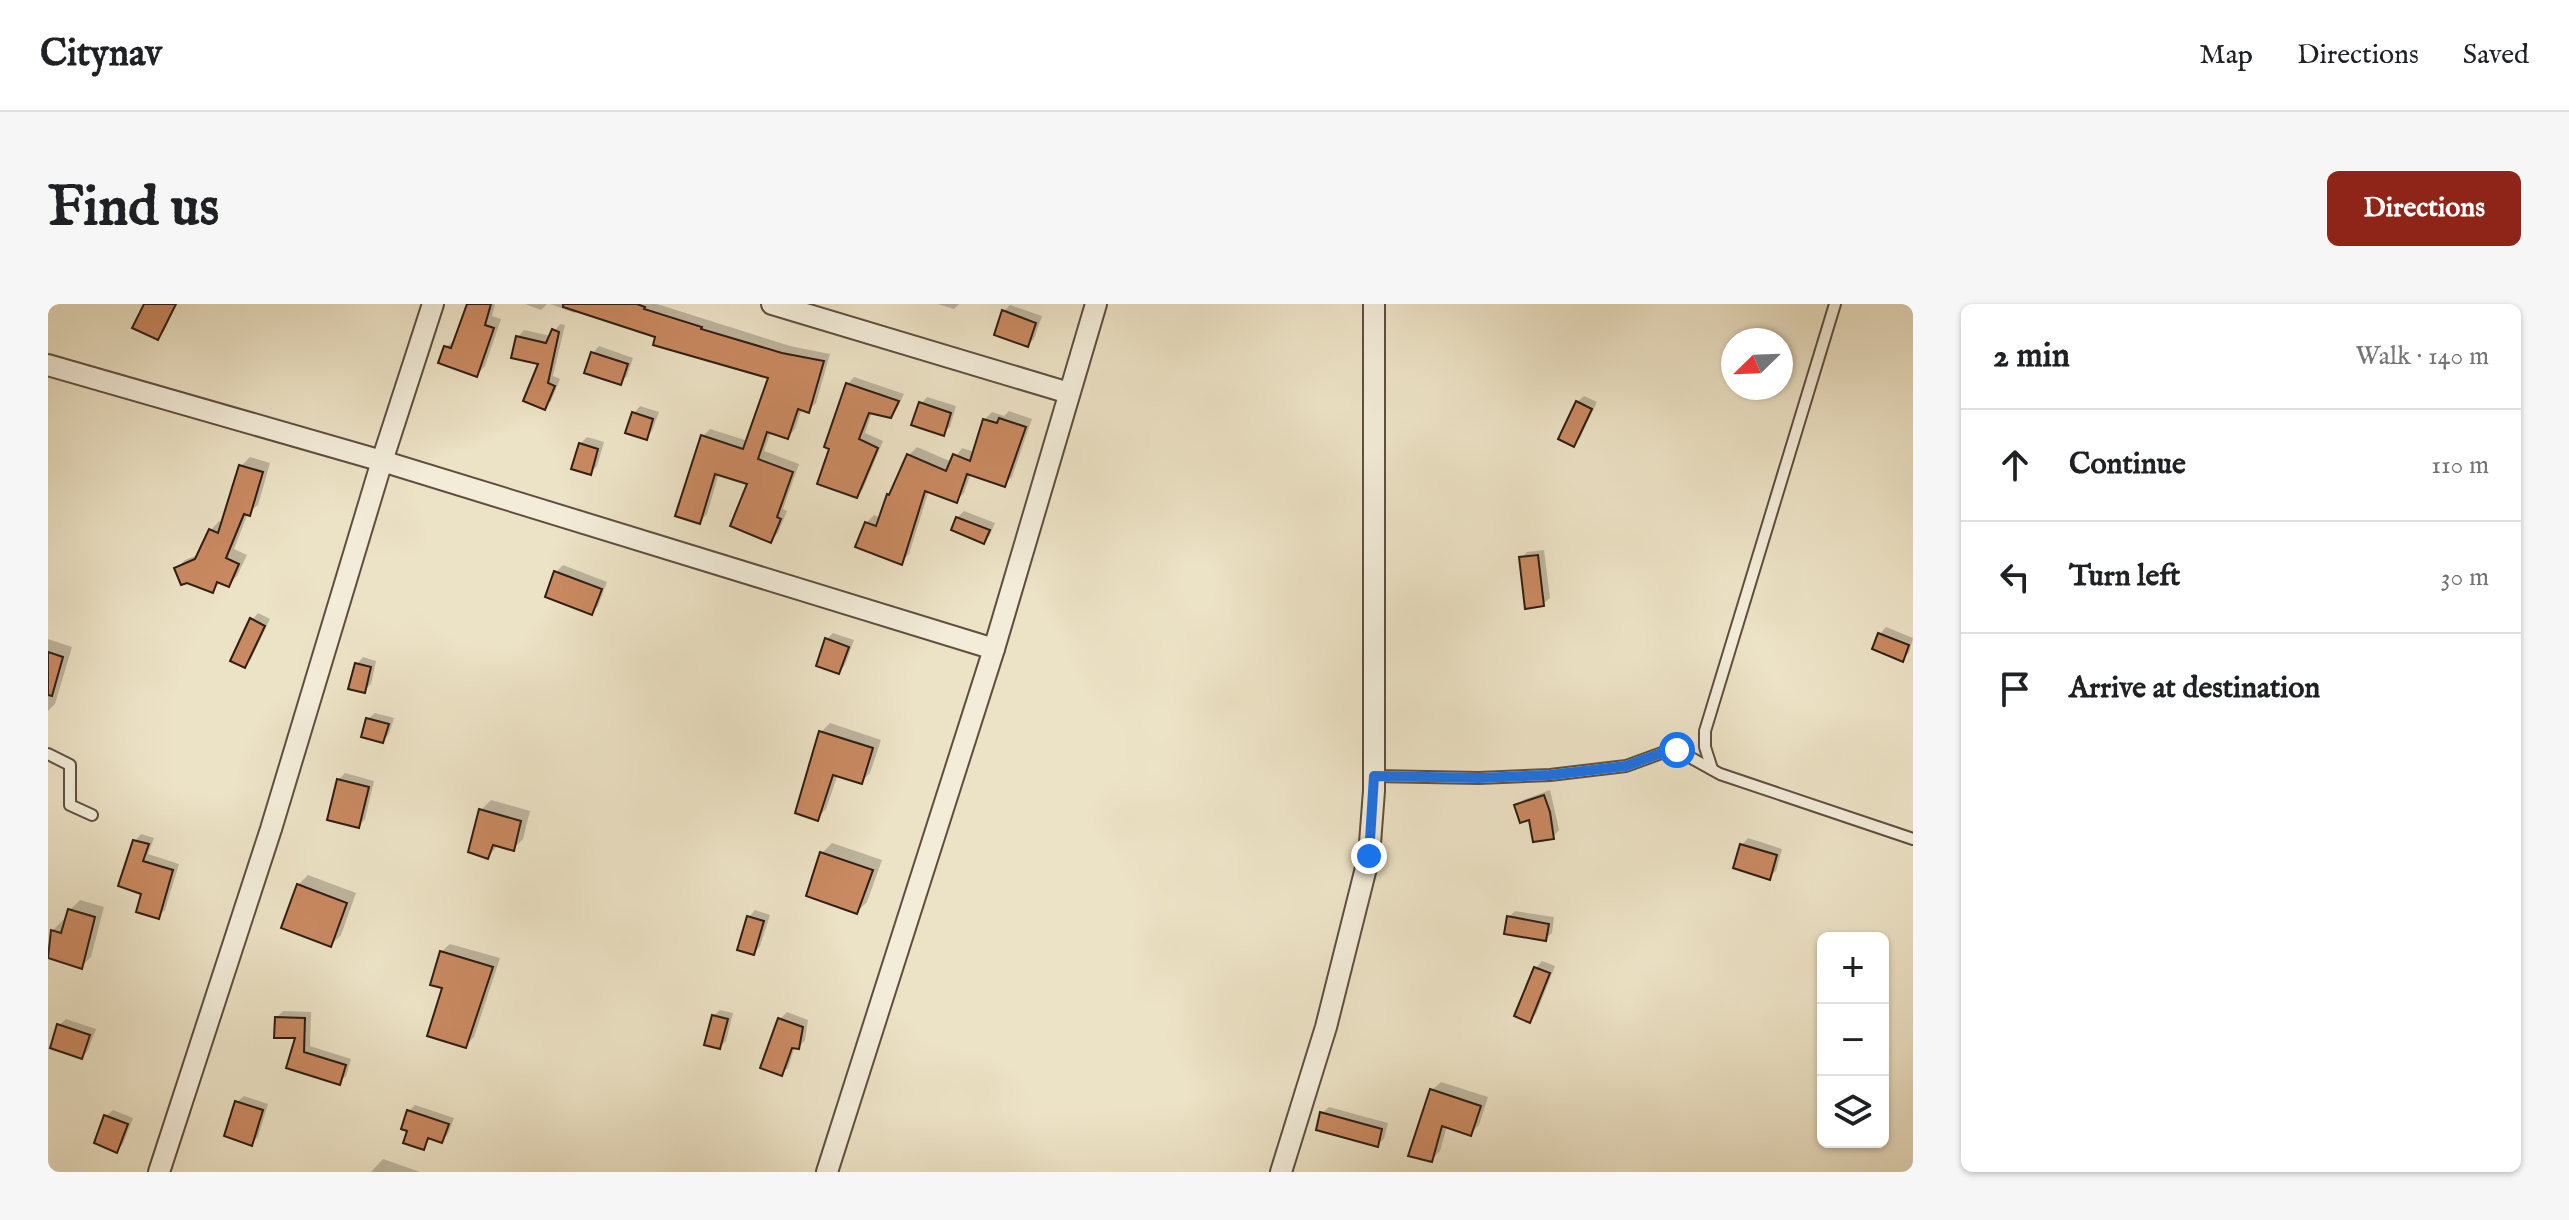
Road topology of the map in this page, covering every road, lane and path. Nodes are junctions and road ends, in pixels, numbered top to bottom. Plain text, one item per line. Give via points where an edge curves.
1 (433, 304) edge
2 (772, 304) edge
3 (1096, 304) edge
4 (1374, 304) edge
5 (1835, 304) edge
6 (48, 365) edge
7 (1069, 393) junction
8 (382, 461) junction
9 (994, 649) junction
10 (48, 754) edge
11 (1712, 769) junction
12 (1374, 776) junction
13 (92, 815) dead end
14 (1913, 839) edge
15 (159, 1172) edge
16 (827, 1172) edge
17 (1281, 1172) edge

1 - 8 street
2 - 7 street
3 - 7 street
4 - 12 street
5 - 11 lane via 1705,731
6 - 8 street
7 - 9 street
8 - 9 street
8 - 15 street via 271,829
9 - 16 street
10 - 13 lane via 70,765 70,805
11 - 12 lane via 1671,750 1626,766 1550,775
11 - 14 lane
12 - 17 street via 1369,856 1326,1027

